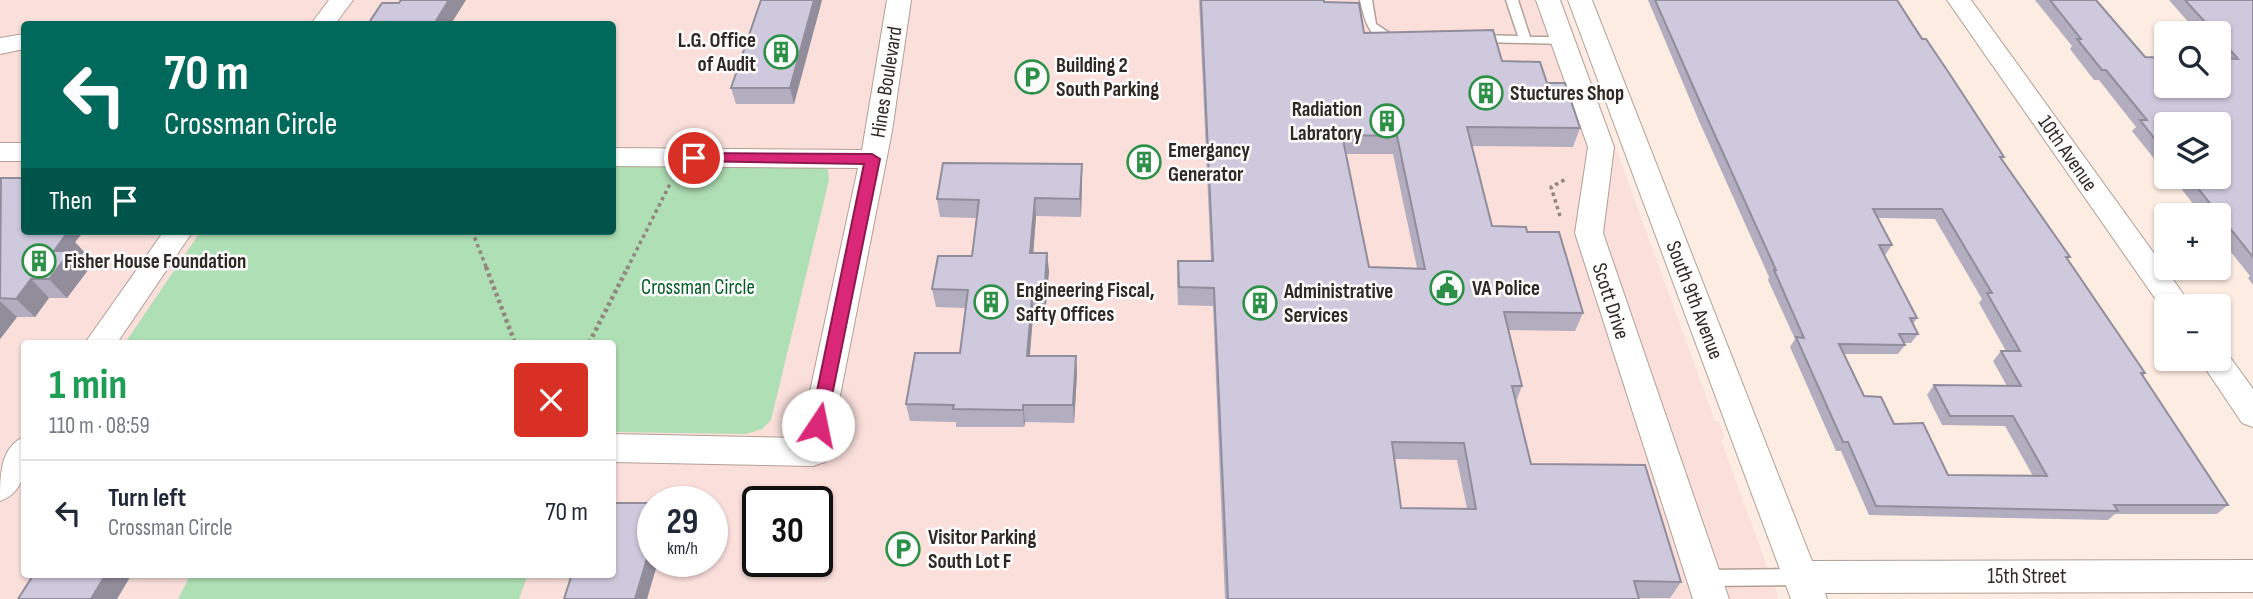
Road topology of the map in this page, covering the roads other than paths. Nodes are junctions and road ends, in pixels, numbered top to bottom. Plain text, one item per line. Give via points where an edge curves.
1 (341, 0) edge
2 (899, 0) edge
3 (1366, 0) edge
4 (1513, 0) edge
5 (1548, 0) edge
6 (1580, 0) edge
7 (1959, 0) edge
8 (325, 21) edge
9 (1414, 38) edge
10 (1464, 39) edge
11 (1525, 40) junction
12 (1563, 41) junction
13 (21, 42) edge
14 (0, 46) edge
15 (0, 152) edge
16 (21, 152) edge
17 (616, 157) edge
18 (872, 159) junction
19 (176, 235) edge
20 (2167, 294) edge
21 (102, 340) edge
22 (2223, 371) edge
23 (2253, 414) edge
24 (0, 440) edge
25 (21, 440) edge
26 (616, 449) edge
27 (21, 456) edge
28 (0, 487) edge
29 (2253, 576) edge
30 (1805, 588) edge
31 (1707, 589) edge

1 - 8 street
2 - 18 street, Hines Boulevard
3 - 9 lane via 1371,25 1388,38
4 - 11 lane
5 - 12 street, Scott Drive
6 - 30 street, South 9th Avenue
7 - 20 street, 10th Avenue
10 - 11 lane
11 - 12 lane
12 - 31 street, Scott Drive via 1601,147 1589,233
13 - 14 street
15 - 16 street
17 - 18 street
18 - 26 street, Hines Boulevard via 813,452
19 - 21 street
22 - 23 street
24 - 25 street
27 - 28 street
29 - 30 street, 15th Street
30 - 31 lane

